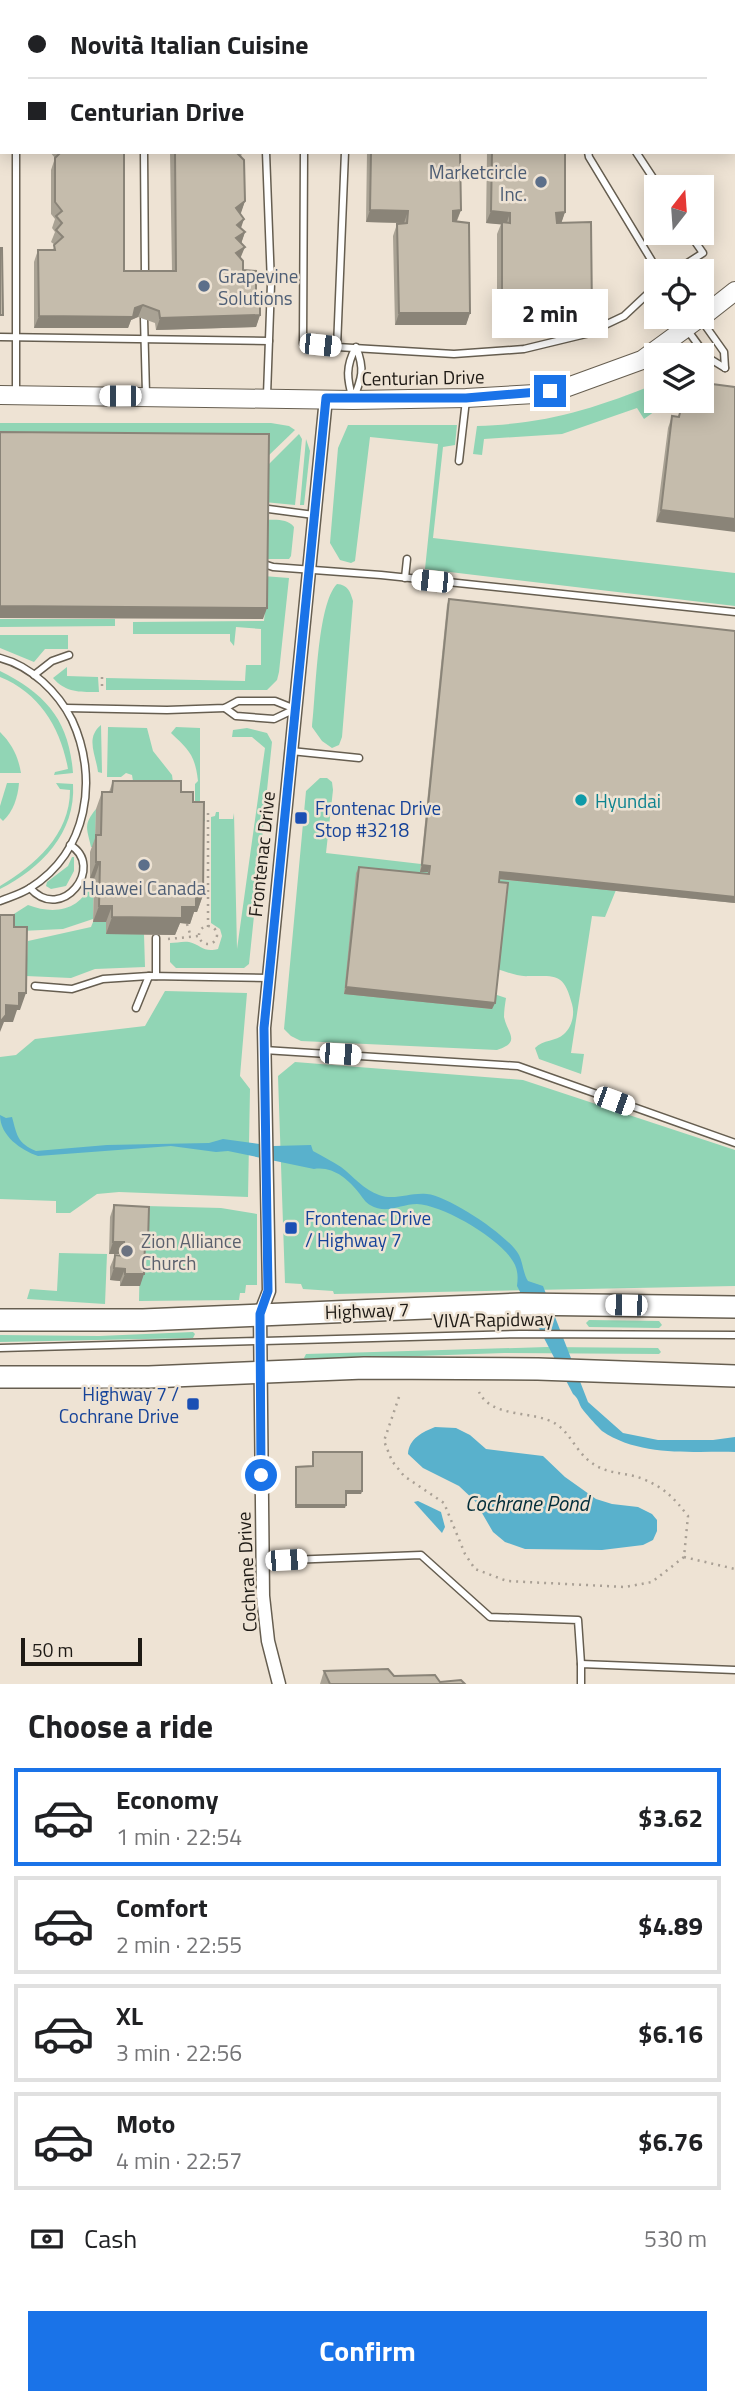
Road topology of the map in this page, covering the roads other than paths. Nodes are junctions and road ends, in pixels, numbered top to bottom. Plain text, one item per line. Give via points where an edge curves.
1 (16, 154) edge
2 (145, 154) edge
3 (266, 154) edge
4 (304, 154) edge
5 (345, 154) edge
6 (589, 154) edge
7 (637, 154) edge
8 (651, 175) edge
9 (697, 245) edge
10 (651, 259) edge
11 (694, 259) edge
12 (145, 283) edge
13 (735, 291) edge
14 (644, 297) edge
15 (714, 307) edge
16 (144, 318) edge
17 (675, 329) edge
18 (686, 329) edge
19 (709, 329) edge
20 (0, 337) edge
21 (17, 337) junction
22 (145, 339) junction
23 (269, 341) junction
24 (337, 347) junction
25 (356, 347) junction
26 (8, 395) edge
27 (146, 396) junction
28 (267, 397) junction
29 (326, 398) junction
30 (466, 398) junction
31 (353, 400) junction
32 (459, 461) dead end
33 (251, 511) edge
34 (314, 515) junction
35 (407, 559) dead end
36 (251, 564) edge
37 (309, 570) junction
38 (405, 578) junction
39 (735, 612) edge
40 (69, 655) dead end
41 (0, 658) edge
42 (34, 675) junction
43 (66, 708) junction
44 (225, 708) junction
45 (295, 709) junction
46 (291, 751) junction
47 (359, 758) dead end
48 (70, 845) junction
49 (30, 888) junction
50 (0, 901) edge
51 (156, 938) edge
52 (152, 976) junction
53 (269, 978) junction
54 (35, 986) dead end
55 (136, 1008) dead end
56 (264, 1049) junction
57 (735, 1143) edge
58 (735, 1307) edge
59 (260, 1314) junction
60 (0, 1320) edge
61 (735, 1335) edge
62 (260, 1341) junction
63 (0, 1348) edge
64 (260, 1373) junction
65 (735, 1376) edge
66 (0, 1377) edge
67 (262, 1561) junction
68 (581, 1664) junction
69 (735, 1670) edge
70 (279, 1684) edge
71 (581, 1684) edge

1 - 21 lane
2 - 12 lane
3 - 23 lane
4 - 24 lane via 303,343
5 - 24 lane
6 - 10 lane
7 - 8 lane
9 - 11 lane via 703,253
13 - 15 street, Centurian Drive
14 - 25 lane via 624,316 586,334 524,349 454,354
16 - 22 lane
17 - 30 street, Centurian Drive via 642,360 565,388
18 - 19 lane via 708,357 725,368 723,352
20 - 21 lane
21 - 22 lane
21 - 26 lane
22 - 23 lane
22 - 27 lane
23 - 28 lane
24 - 25 lane
25 - 31 lane via 362,377
25 - 31 lane via 346,377
26 - 27 street, Centurian Drive
27 - 28 street, Centurian Drive
28 - 29 street, Centurian Drive
29 - 31 street, Centurian Drive
29 - 34 street, Frontenac Drive
30 - 31 street, Centurian Drive
30 - 32 lane
33 - 34 lane via 264,508
34 - 37 street, Frontenac Drive
35 - 38 lane
36 - 37 lane
37 - 38 lane
37 - 45 street, Frontenac Drive
38 - 39 lane
40 - 42 lane
41 - 42 lane
42 - 43 lane
43 - 44 lane
43 - 48 lane via 82,742 88,780 85,808
44 - 45 lane via 238,701 275,701
44 - 45 lane via 236,716 274,719
45 - 46 street, Frontenac Drive
46 - 47 lane
46 - 53 street, Frontenac Drive
48 - 49 lane
48 - 49 lane via 79,850 83,860 75,890 66,897 45,900
49 - 50 lane
51 - 52 lane
52 - 53 lane
52 - 54 lane via 103,979 72,989
52 - 55 lane
53 - 56 street, Frontenac Drive
56 - 57 lane via 518,1066
56 - 59 street, Frontenac Drive via 268,1291
58 - 59 main road, Highway 7 via 521,1304
59 - 60 main road, Highway 7
59 - 62 street, Frontenac Drive
61 - 62 lane, VIVA Rapidway via 584,1333
62 - 63 lane, VIVA Rapidway
62 - 64 street, Cochrane Drive
64 - 65 main road via 364,1368 538,1369
64 - 66 main road
64 - 67 street, Cochrane Drive
67 - 68 lane via 421,1555 490,1618 578,1620
67 - 70 street, Cochrane Drive via 268,1641
68 - 69 lane
68 - 71 lane

